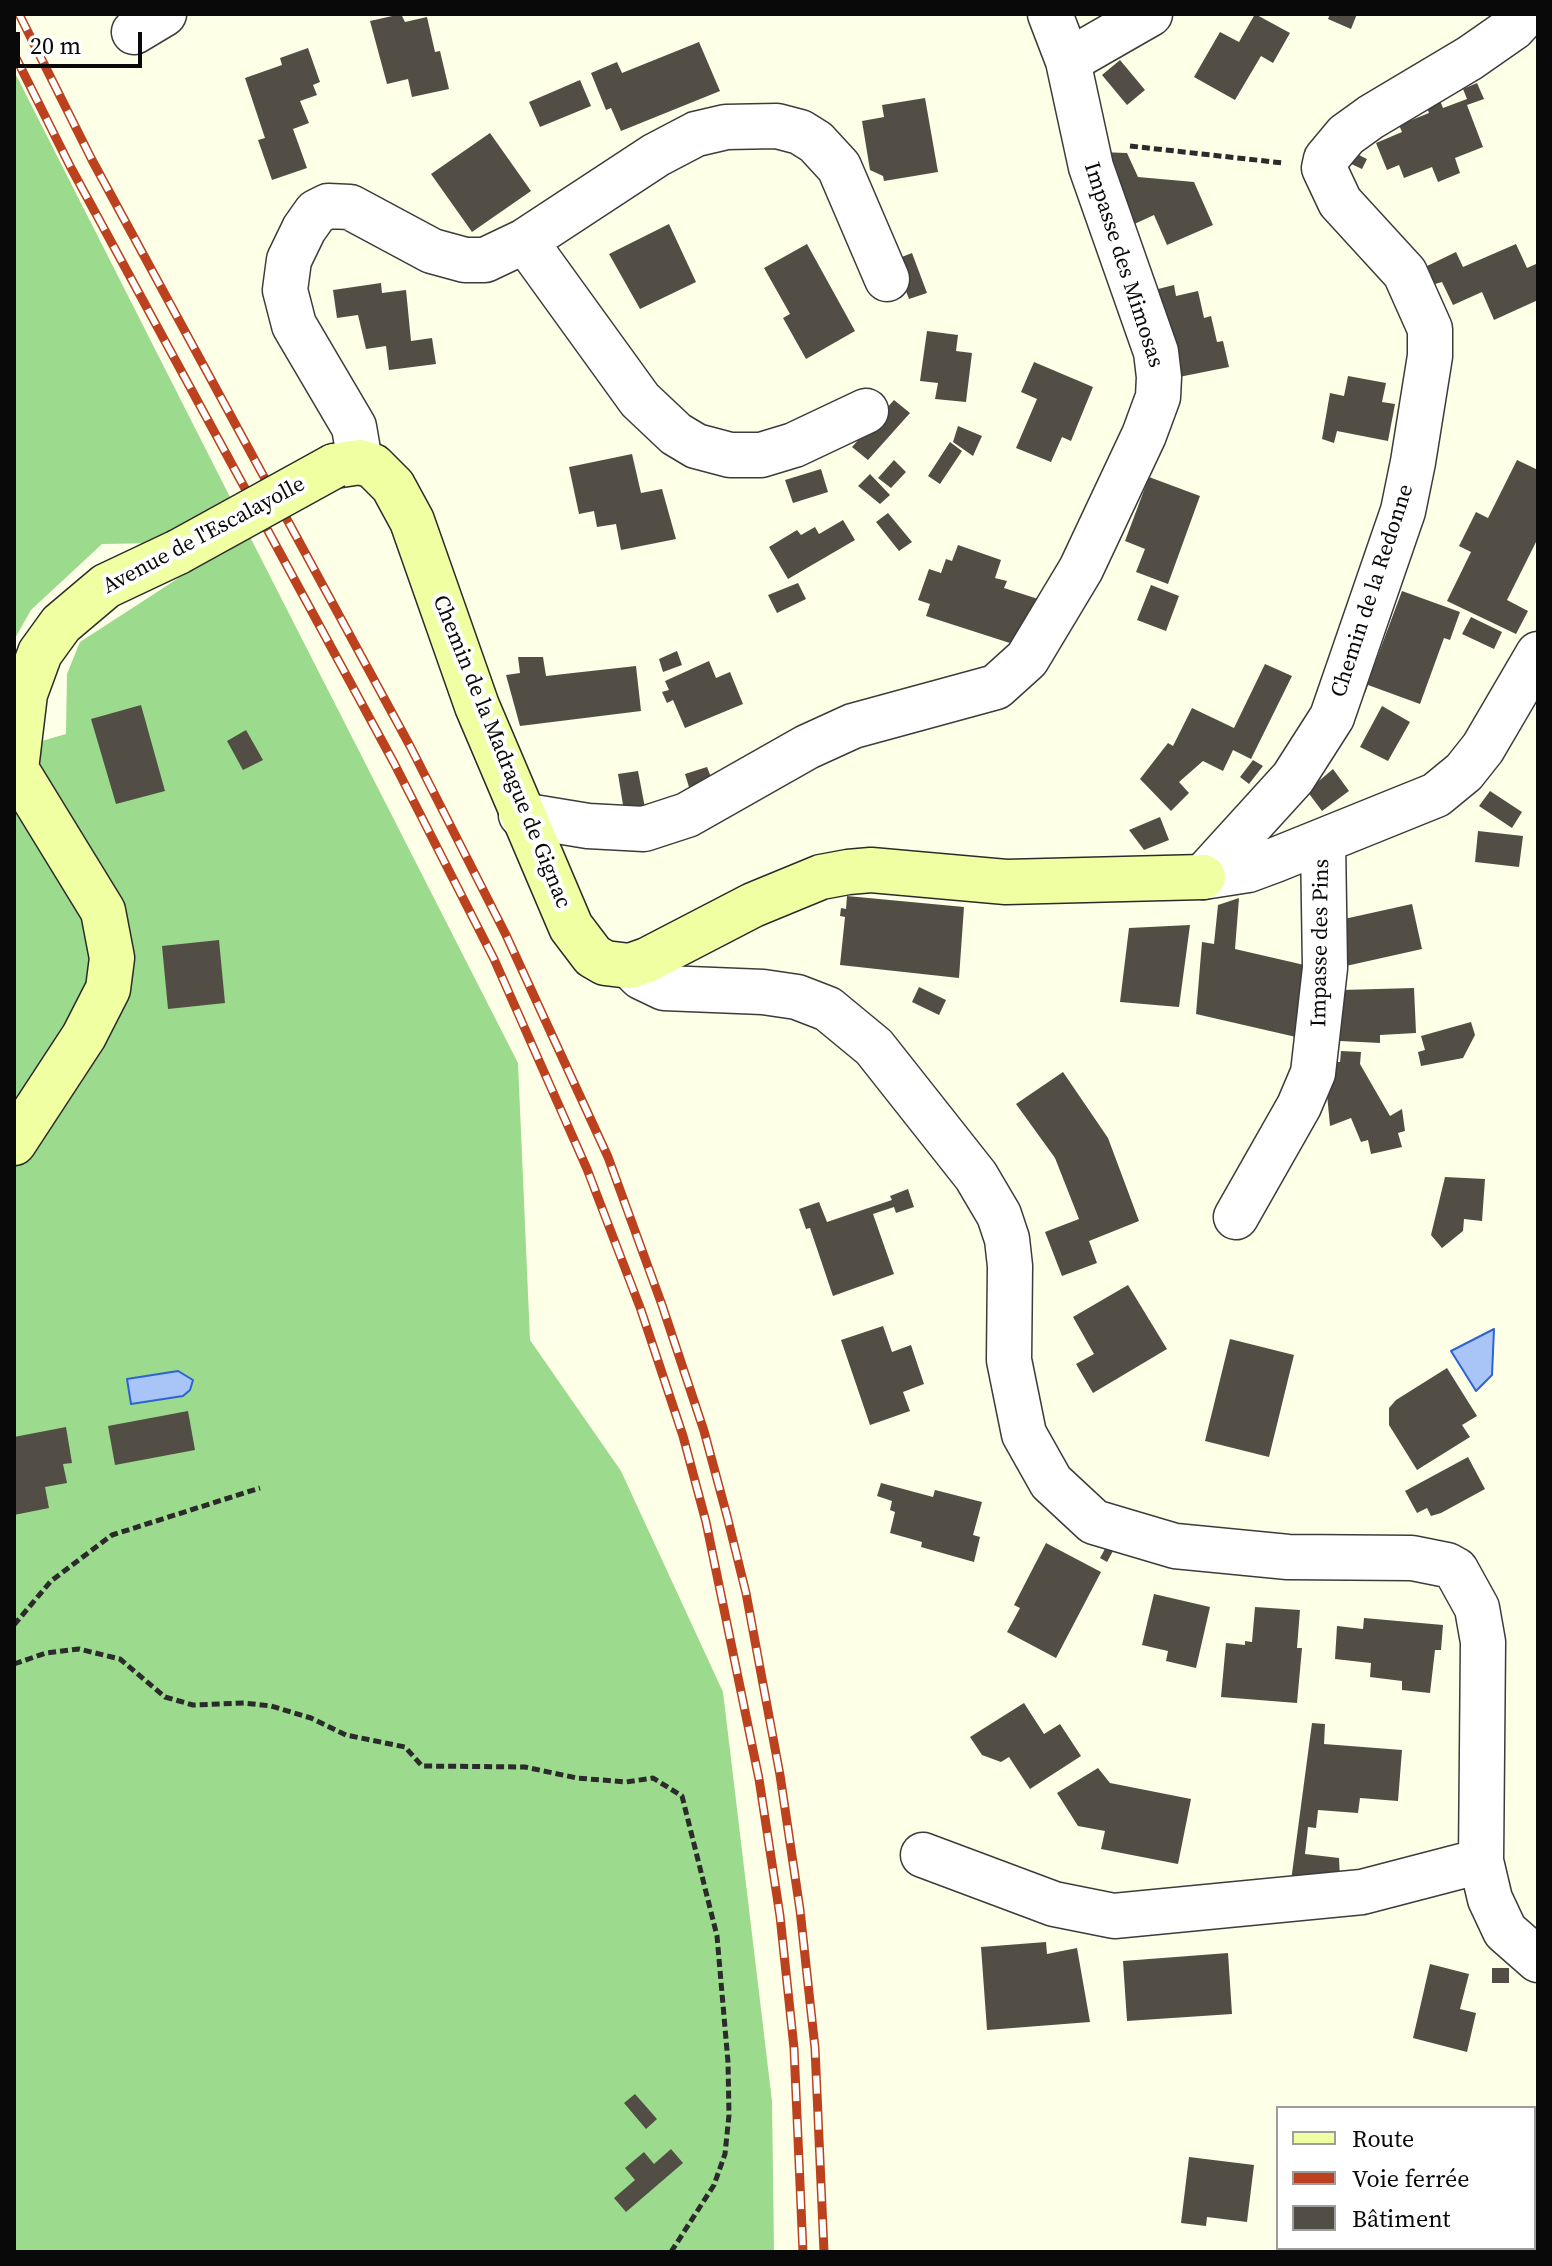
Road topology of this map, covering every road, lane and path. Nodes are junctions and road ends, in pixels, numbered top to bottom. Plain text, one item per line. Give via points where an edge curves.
1 (1050, 14) edge
2 (1150, 14) edge
3 (1526, 14) edge
4 (1068, 61) junction
5 (1085, 141) junction
6 (1324, 168) junction
7 (525, 241) junction
8 (887, 279) dead end
9 (866, 411) dead end
10 (347, 464) junction
11 (1538, 654) edge
12 (15, 770) edge
13 (521, 815) junction
14 (1323, 842) junction
15 (1203, 877) junction
16 (630, 966) junction
17 (14, 1143) edge
18 (1236, 1217) dead end
19 (260, 1488) dead end
20 (14, 1625) edge
21 (14, 1664) edge
22 (923, 1855) dead end
23 (1481, 1861) junction
24 (1538, 1960) edge
25 (671, 2252) edge

1 - 4 street, Impasse des Mimosas
2 - 4 street
3 - 6 street via 1470,58 1346,135
4 - 5 street, Impasse des Mimosas
5 - 6 path
5 - 13 street, Impasse des Mimosas via 1121,261 1156,352 1158,397 1081,569 1027,659 996,687 853,726 687,815 644,829
6 - 15 street, Chemin de la Redonne via 1340,202 1405,273 1430,329 1413,462 1403,511 1332,717 1293,778
7 - 8 street via 696,134 726,127 777,126 816,142 839,167
7 - 9 street via 640,400 696,446 730,455 761,455
7 - 10 street via 485,260 465,260 432,251 350,207 328,206 316,212 289,260 285,290 294,325 354,427
10 - 12 street, Avenue de l'Escalayolle, bridge via 106,586 61,624 40,653 25,694
10 - 13 street, Chemin de la Madrague de Gignac via 383,473 412,521
11 - 14 street via 1483,748 1449,785 1415,806
12 - 17 street, Avenue de l'Escalayolle via 103,911 112,958 108,989 84,1036
13 - 16 street, Chemin de la Madrague de Gignac via 581,941 605,963
14 - 15 street via 1248,870
14 - 18 street, Impasse des Pins via 1325,968 1313,1073
15 - 16 street via 1006,882 848,872 821,877 753,905
16 - 23 street via 664,988 797,997 828,1009 874,1047 976,1176 999,1215 1010,1266 1009,1360 1024,1434 1051,1482 1094,1522 1175,1546 1288,1557 1412,1558 1456,1570 1477,1608 1483,1642
19 - 20 path via 112,1535 51,1581
21 - 25 path via 79,1649 120,1659 165,1697 193,1705 271,1706 346,1735 405,1747 422,1766 525,1767 626,1782 653,1778 682,1796 717,1936 729,2115 725,2154 714,2185
22 - 23 street via 1054,1904 1114,1916 1362,1892
23 - 24 street via 1505,1931

